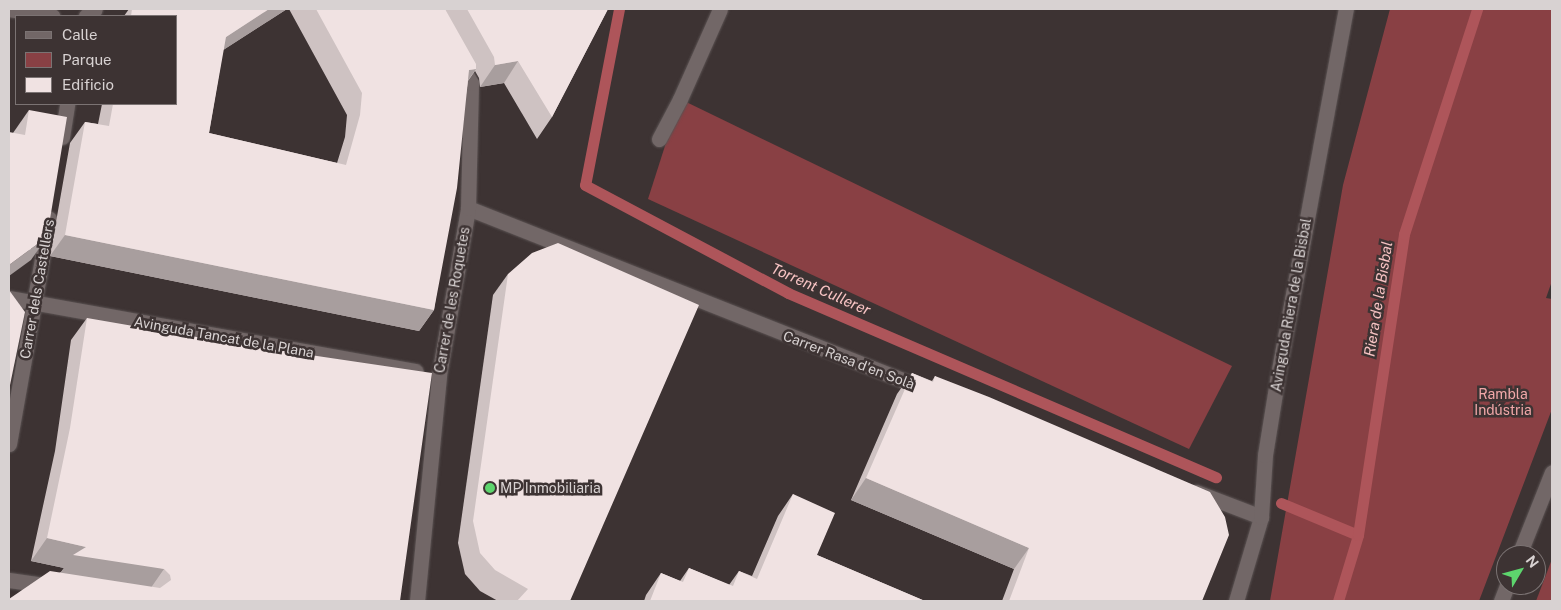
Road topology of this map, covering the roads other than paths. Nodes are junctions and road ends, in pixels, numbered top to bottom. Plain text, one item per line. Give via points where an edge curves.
1 (9, 9) edge
2 (720, 9) edge
3 (1346, 9) edge
4 (46, 15) edge
5 (452, 50) edge
6 (67, 105) edge
7 (659, 139) dead end
8 (59, 151) edge
9 (52, 199) edge
10 (468, 208) junction
11 (9, 298) edge
12 (35, 304) junction
13 (439, 375) junction
14 (938, 394) edge
15 (9, 444) edge
16 (1552, 472) edge
17 (1178, 485) edge
18 (1261, 516) junction
19 (1523, 545) edge
20 (9, 580) edge
21 (68, 589) edge
22 (420, 600) edge
23 (1236, 601) edge

1 - 4 street
2 - 7 street
3 - 18 street, Avinguda Riera de la Bisbal via 1278,375 1265,455
5 - 10 street, Carrer de les Roquetes via 471,83
6 - 8 street
9 - 12 street, Carrer dels Castellers
10 - 13 street, Carrer de les Roquetes
10 - 14 street, Carrer Rasa d'en Solà
11 - 12 street, Avinguda Tancat de la Plana
12 - 13 street, Avinguda Tancat de la Plana
12 - 15 street, Carrer dels Castellers
13 - 22 street, Carrer de les Roquetes
16 - 19 street
17 - 18 street
18 - 23 street, Avinguda Riera de la Bisbal
20 - 21 street

